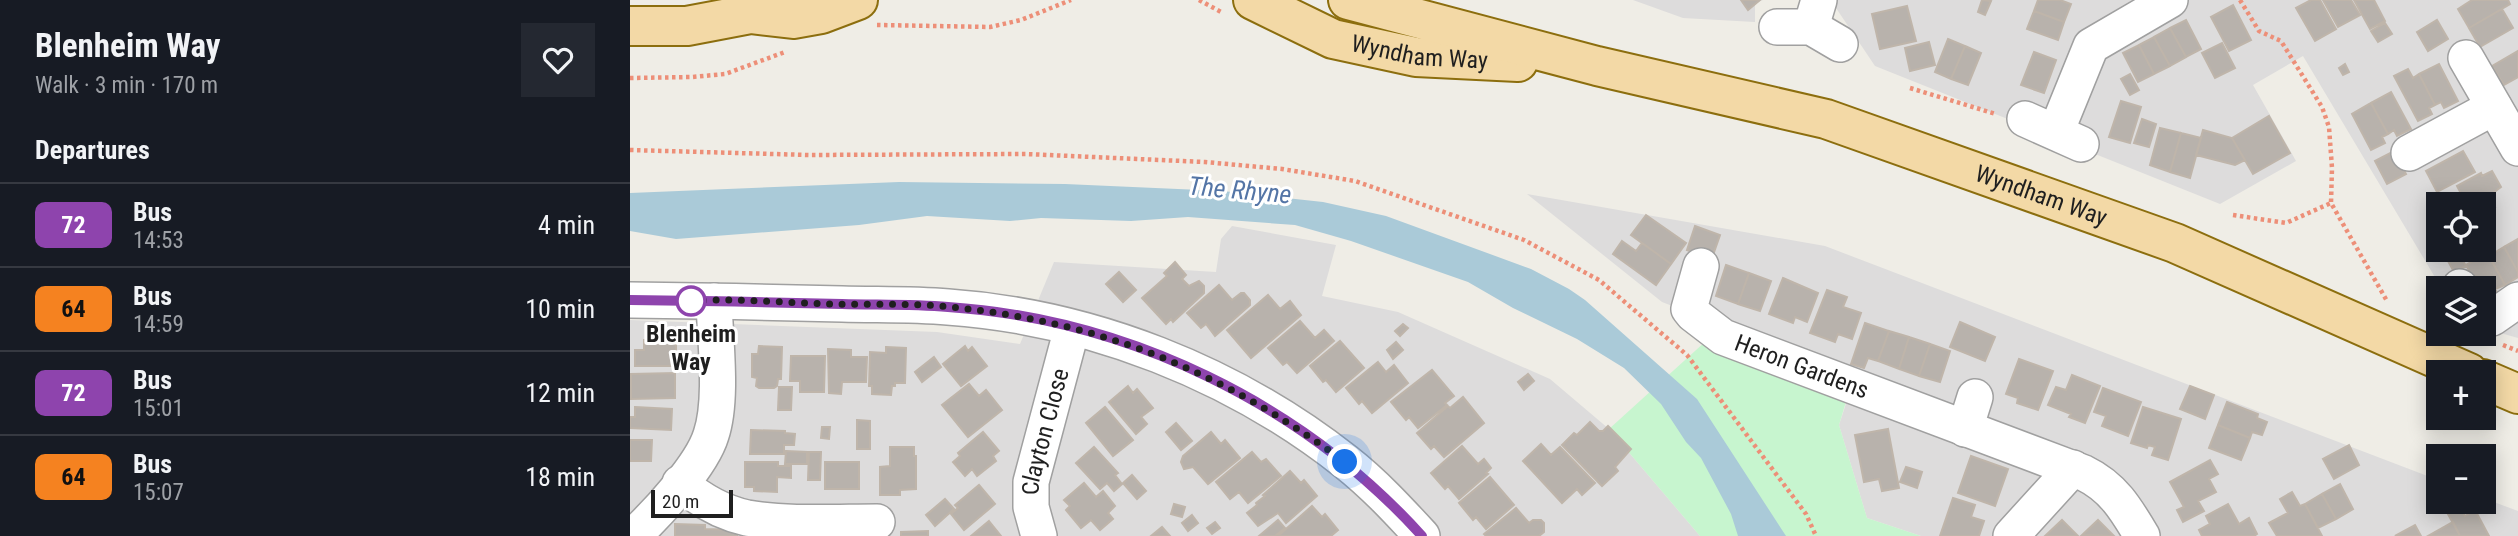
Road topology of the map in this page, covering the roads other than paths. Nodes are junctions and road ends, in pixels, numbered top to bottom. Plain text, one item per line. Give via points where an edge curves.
1 (1253, 0) edge
2 (1348, 0) edge
3 (2170, 0) edge
4 (762, 7) edge
5 (867, 13) edge
6 (2117, 13) edge
7 (630, 26) edge
8 (2466, 58) dead end
9 (1597, 66) junction
10 (2494, 107) junction
11 (2054, 132) road end
12 (2518, 148) edge
13 (2409, 153) dead end
14 (1701, 266) dead end
15 (630, 300) edge
16 (2518, 300) edge
17 (714, 301) junction
18 (2496, 315) edge
19 (1072, 328) junction
20 (2440, 360) edge
21 (2496, 385) edge
22 (2518, 394) edge
23 (2073, 468) junction
24 (680, 484) junction
25 (877, 522) dead end
26 (826, 529) edge
27 (633, 536) edge
28 (1039, 536) edge
29 (1422, 536) edge
30 (2011, 536) edge
31 (2141, 536) edge

1 - 9 main road, Wyndham Way via 1333,39 1416,57
2 - 9 main road, Wyndham Way
3 - 6 street
4 - 5 main road via 793,19
4 - 7 main road via 687,26
6 - 11 street via 2089,48
8 - 10 street
9 - 20 main road, Wyndham Way via 1852,128 2175,243
10 - 12 street
10 - 13 street
14 - 23 street, Heron Gardens via 1689,309 1723,337 1970,413
15 - 17 street
16 - 18 street
17 - 19 street via 948,307
17 - 24 street via 714,425 702,454
19 - 28 street, Clayton Close via 1031,482 1031,507
19 - 29 street via 1137,346 1203,374 1291,424 1366,479
21 - 22 main road
23 - 30 street
23 - 31 street, Heron Gardens via 2108,488
24 - 26 street via 717,507 747,518
24 - 27 street
25 - 26 street

